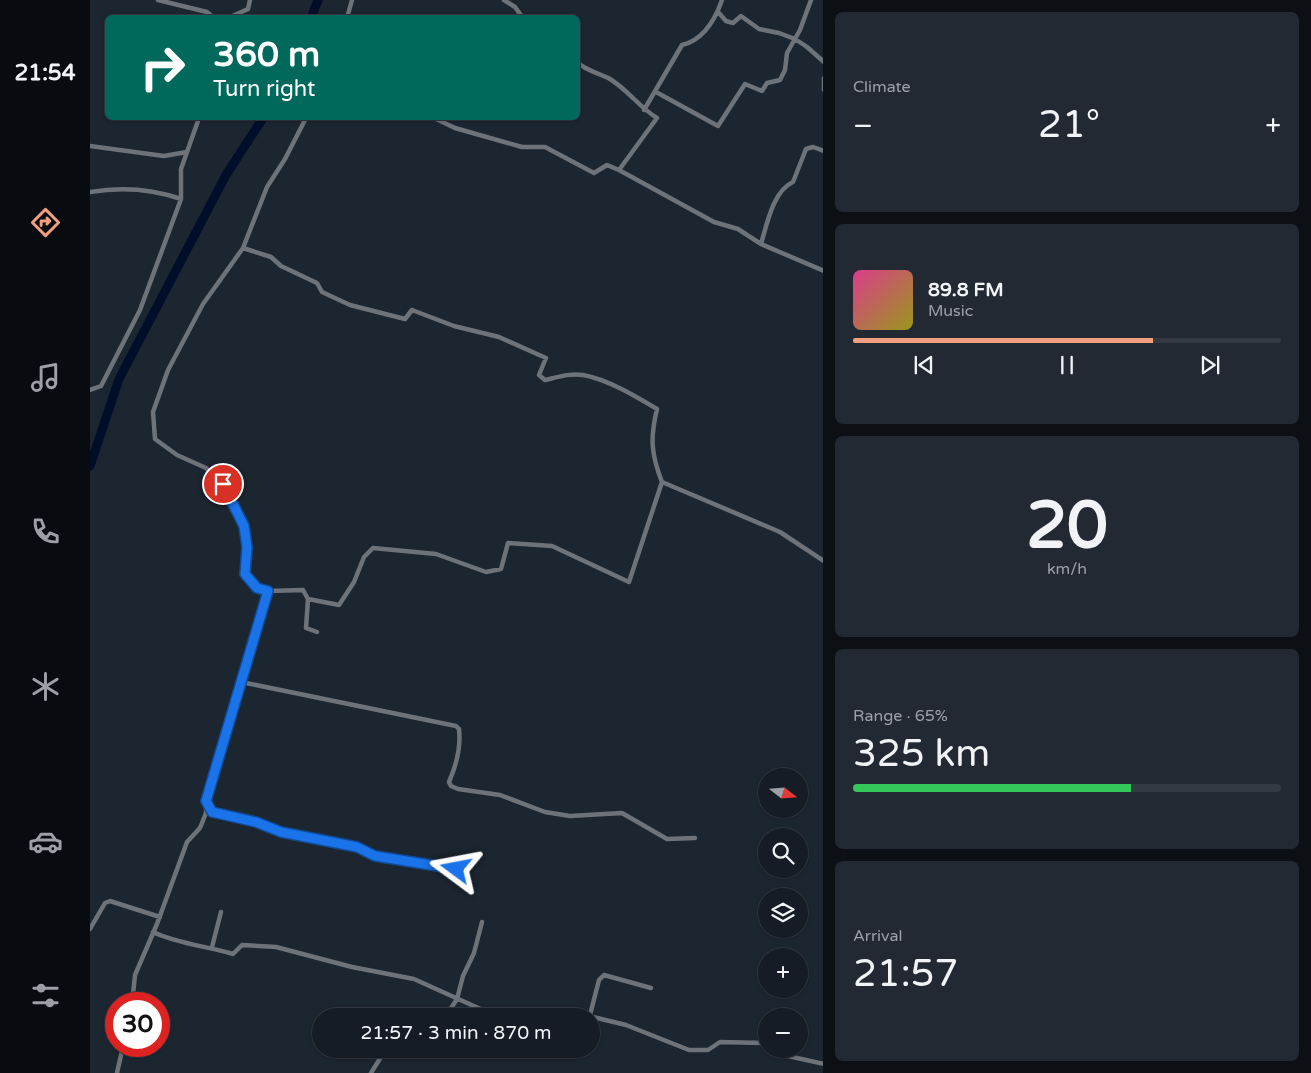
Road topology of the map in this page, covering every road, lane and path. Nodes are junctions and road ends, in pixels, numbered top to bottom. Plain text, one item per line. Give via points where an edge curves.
1 (158, 0) edge
2 (250, 0) edge
3 (352, 0) edge
4 (504, 0) edge
5 (722, 0) edge
6 (812, 0) edge
7 (718, 12) junction
8 (210, 15) edge
9 (234, 15) edge
10 (348, 15) edge
11 (520, 15) edge
12 (795, 40) junction
13 (823, 61) edge
14 (580, 64) edge
15 (656, 92) junction
16 (644, 110) junction
17 (198, 120) edge
18 (305, 120) edge
19 (438, 120) edge
20 (90, 146) edge
21 (823, 151) edge
22 (187, 152) junction
23 (619, 170) junction
24 (90, 192) edge
25 (181, 199) junction
26 (761, 244) junction
27 (243, 248) junction
28 (823, 271) edge
29 (90, 390) edge
30 (662, 482) junction
31 (823, 560) edge
32 (268, 591) junction
33 (308, 599) junction
34 (317, 632) dead end
35 (241, 682) junction
36 (206, 801) junction
37 (695, 838) dead end
38 (456, 869) dead end
39 (221, 912) dead end
40 (160, 917) junction
41 (482, 922) dead end
42 (90, 930) edge
43 (153, 932) junction
44 (212, 947) junction
45 (651, 988) dead end
46 (133, 992) edge
47 (457, 999) junction
48 (451, 1008) edge
49 (478, 1008) edge
50 (592, 1008) edge
51 (600, 1018) edge
52 (758, 1043) edge
53 (121, 1057) edge
54 (380, 1058) edge
55 (797, 1058) edge
56 (823, 1064) edge
57 (117, 1073) edge
58 (371, 1073) edge

1 - 8 street
2 - 9 street via 248,8
3 - 10 street
4 - 11 street
5 - 7 street
6 - 12 street
7 - 12 street via 726,21 733,23 741,16 759,29
7 - 15 street via 694,42 682,45
12 - 13 street
12 - 15 street via 787,53 780,80 767,83 762,91 745,84 718,126
14 - 16 street via 609,79
15 - 16 street
16 - 23 street via 657,118
17 - 22 street
18 - 27 street via 267,187
19 - 23 street via 522,147 545,147 594,173 607,165
20 - 22 street via 164,156
21 - 26 street via 813,147 806,149 792,182 784,186 775,204
22 - 25 street via 181,169
23 - 26 street
24 - 25 street via 109,189 159,191
25 - 29 street via 140,310 101,386
26 - 28 street
27 - 30 street via 271,257 281,266 317,283 322,292 350,305 404,319 412,310 454,326 499,337 546,358 539,375 545,380 564,375 584,375 633,395 657,409 651,433 654,461
27 - 32 street via 203,304 168,370 152,412 155,439 176,455 206,468 223,484 244,526 247,547 245,574 257,588
30 - 31 street via 780,532
30 - 33 street via 629,582 552,546 508,543 501,569 486,572 436,554 374,548 364,556 354,582 339,605
32 - 33 street via 303,590
32 - 35 street
33 - 34 street via 306,628
35 - 36 street
35 - 37 street via 456,726 460,738 449,782 458,789 500,796 545,812 570,816 622,812 667,839
36 - 38 street via 212,812 256,822 281,832 340,842 386,858
36 - 40 street via 206,813 200,828 187,842
39 - 44 street
40 - 42 street via 110,901 104,903
40 - 43 street
41 - 47 street
43 - 44 street via 168,939
43 - 46 street via 135,975
44 - 47 street via 233,954 242,945 276,947 414,979
45 - 50 street via 604,975 599,980
47 - 48 street
47 - 49 street
51 - 52 street via 626,1024 689,1050 708,1050 720,1042
53 - 57 street
54 - 58 street
55 - 56 street

